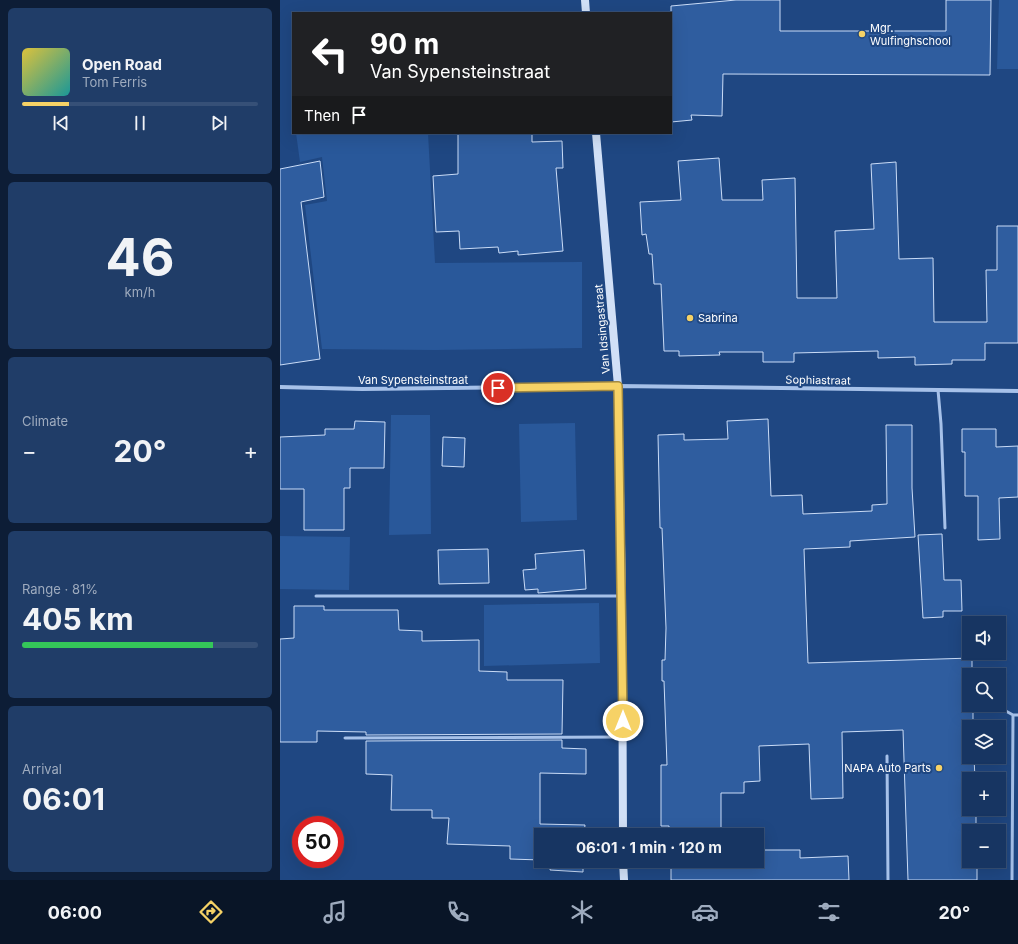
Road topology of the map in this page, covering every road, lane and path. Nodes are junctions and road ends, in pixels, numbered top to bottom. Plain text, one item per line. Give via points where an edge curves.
1 (585, 0) edge
2 (586, 12) edge
3 (596, 134) edge
4 (618, 386) junction
5 (280, 387) edge
6 (938, 390) junction
7 (1018, 391) edge
8 (945, 528) dead end
9 (316, 596) dead end
10 (622, 596) junction
11 (1006, 711) edge
12 (1013, 715) junction
13 (1018, 715) edge
14 (623, 737) junction
15 (346, 738) dead end
16 (887, 756) dead end
17 (623, 828) edge
18 (624, 868) edge
19 (624, 880) edge
20 (888, 880) edge
21 (1012, 880) edge

1 - 2 main road
3 - 4 main road, Van Idsingastraat
4 - 5 street, Van Sypensteinstraat via 370,389
4 - 6 street, Sophiastraat
4 - 10 main road, Van Idsingastraat
6 - 7 street, Sophiastraat
6 - 8 lane
9 - 10 lane
10 - 14 main road, Van Idsingastraat
11 - 12 lane
12 - 13 lane
12 - 21 lane
14 - 15 lane
14 - 17 main road, Van Idsingastraat
16 - 20 lane
18 - 19 main road

